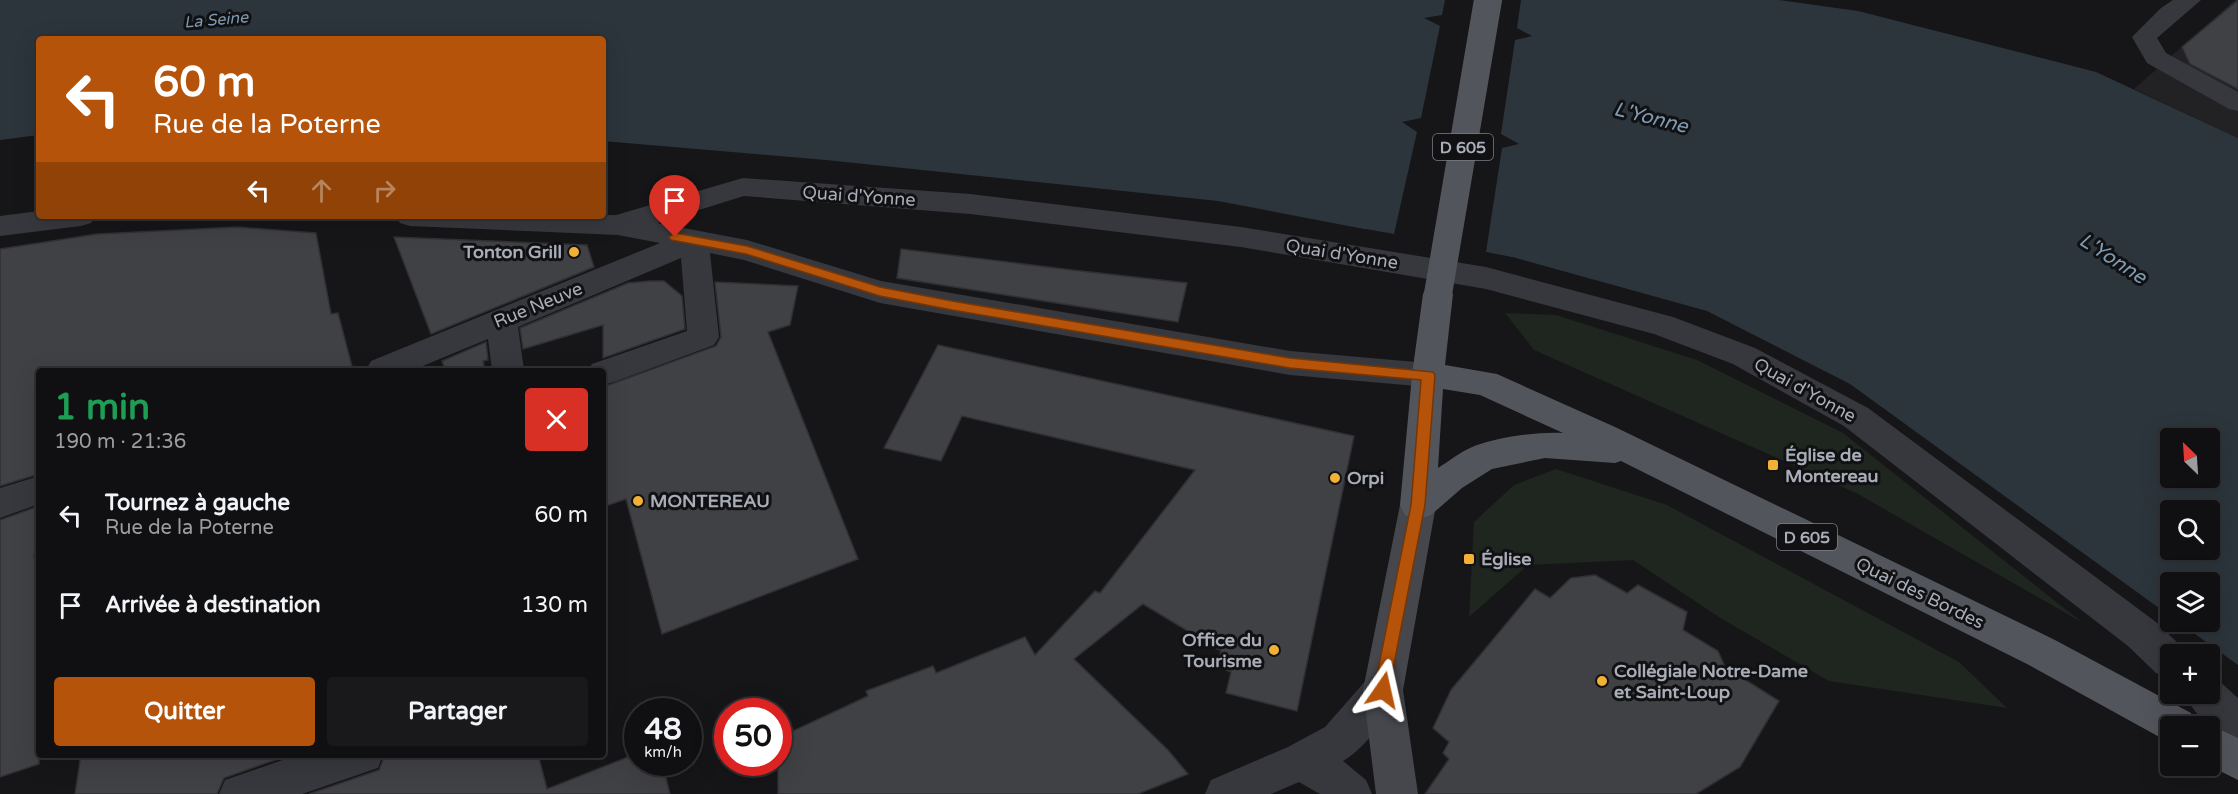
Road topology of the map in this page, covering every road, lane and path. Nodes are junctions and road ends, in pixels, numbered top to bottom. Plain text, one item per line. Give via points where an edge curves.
1 (1488, 0) edge
2 (2170, 4) edge
3 (2238, 104) edge
4 (57, 219) edge
5 (479, 219) edge
6 (617, 225) junction
7 (0, 226) edge
8 (694, 242) junction
9 (501, 320) junction
10 (387, 368) edge
11 (508, 368) edge
12 (606, 373) edge
13 (1428, 375) junction
14 (1632, 450) junction
15 (36, 491) edge
16 (0, 503) edge
17 (1418, 505) junction
18 (2160, 651) edge
19 (1383, 690) junction
20 (2216, 704) edge
21 (2160, 717) edge
22 (2238, 725) edge
23 (2220, 750) edge
24 (351, 758) edge
25 (2238, 760) edge
26 (1300, 762) junction
27 (240, 794) edge
28 (1226, 794) edge
29 (1351, 794) edge
30 (1397, 794) edge

1 - 13 main road, D 605, bridge
2 - 3 street via 2144,37 2156,58
4 - 7 street
5 - 6 street, Quai d'Yonne
6 - 8 street
6 - 18 street, Quai d'Yonne via 743,187 970,204 1240,237 1486,278 1662,325 1744,356 1856,417
8 - 9 street, Rue Neuve
8 - 12 street via 703,337
8 - 13 street via 747,250 880,292 1290,363
9 - 10 street, Rue Neuve
9 - 11 street
13 - 14 main road, Quai des Bordes / D 605 via 1485,383
13 - 17 main road
14 - 17 main road via 1545,445 1483,457
14 - 21 main road, Quai des Bordes / D 605 via 2041,652
15 - 16 street
17 - 19 main road
19 - 26 street via 1339,741
19 - 30 main road
20 - 22 street
23 - 25 main road
24 - 27 street
26 - 28 street
26 - 29 street via 1331,776

